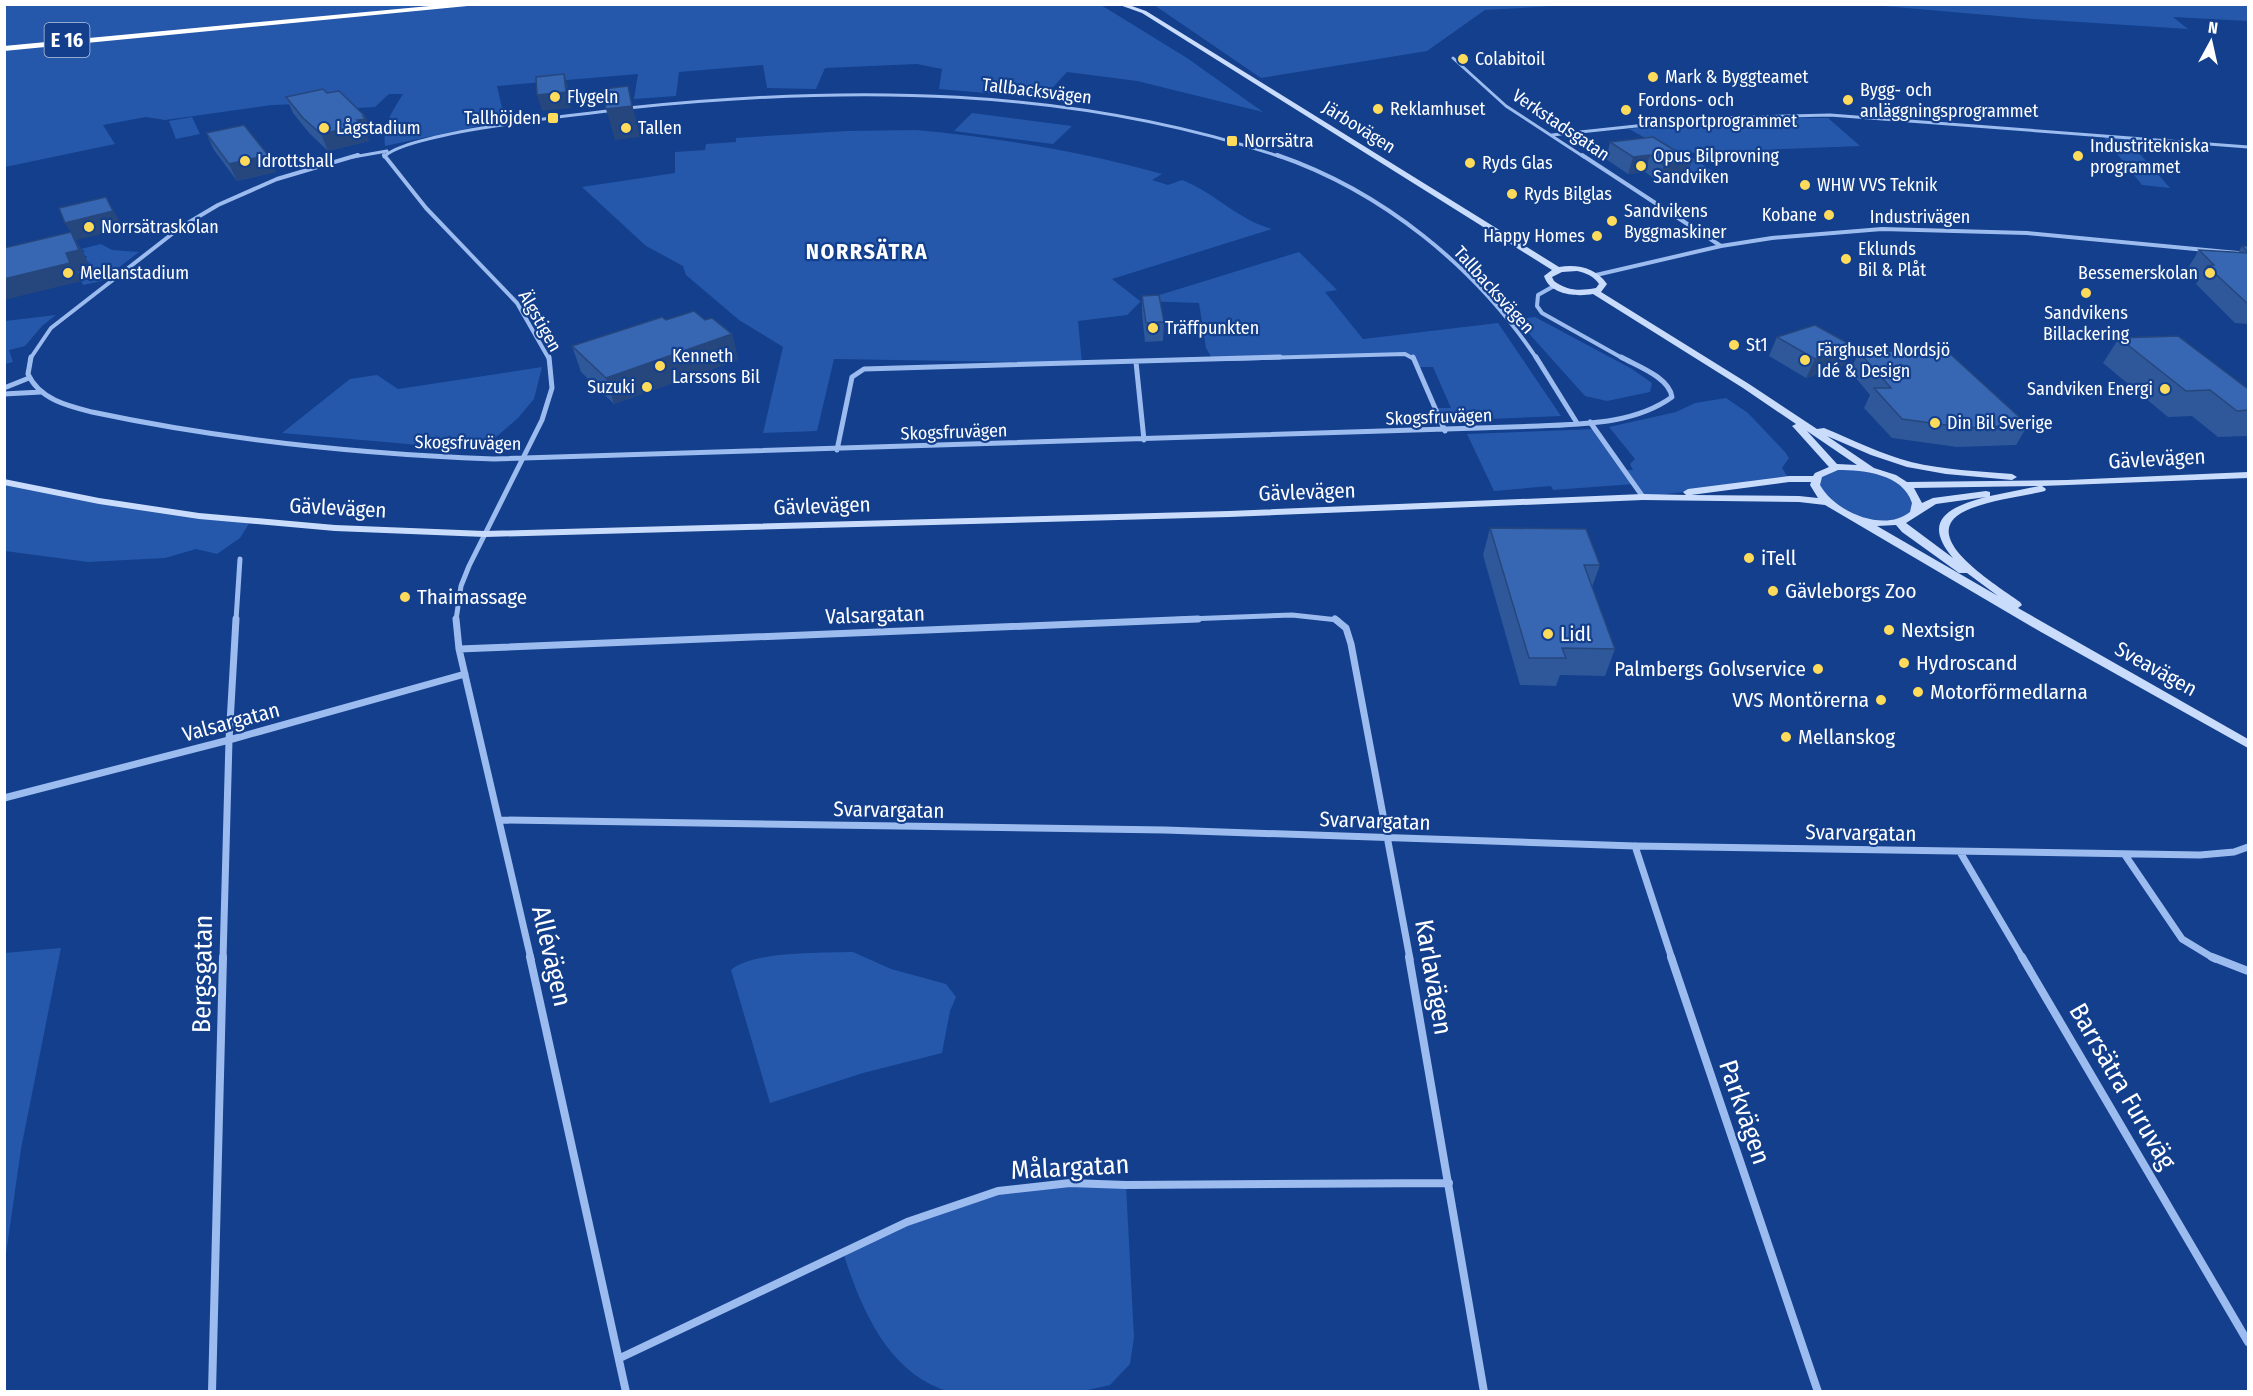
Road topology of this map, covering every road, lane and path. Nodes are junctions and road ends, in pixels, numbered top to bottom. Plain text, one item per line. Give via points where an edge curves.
1 (449, 4) edge
2 (484, 4) edge
3 (1119, 4) edge
4 (1142, 4) edge
5 (1144, 12) junction
6 (4, 48) edge
7 (1453, 58) dead end
8 (1552, 135) junction
9 (2248, 147) edge
10 (388, 151) junction
11 (383, 156) joint
12 (1721, 246) junction
13 (2248, 254) edge
14 (1558, 270) junction
15 (1596, 275) junction
16 (1554, 286) junction
17 (1594, 291) junction
18 (1136, 362) junction
19 (29, 378) junction
20 (4, 388) edge
21 (41, 392) junction
22 (4, 394) edge
23 (1788, 416) junction
24 (1590, 422) junction
25 (1576, 423) junction
26 (1445, 431) junction
27 (1144, 440) junction
28 (837, 450) junction
29 (523, 458) junction
30 (1834, 467) junction
31 (1871, 470) junction
32 (2248, 475) edge
33 (1815, 479) junction
34 (4, 482) edge
35 (2067, 483) junction
36 (1904, 485) junction
37 (1643, 497) junction
38 (1825, 502) junction
39 (1917, 510) junction
40 (1856, 518) junction
41 (1898, 521) junction
42 (486, 534) junction
43 (240, 559) dead end
44 (1292, 615) joint
45 (2045, 629) junction
46 (459, 649) junction
47 (465, 674) junction
48 (229, 740) junction
49 (2248, 744) edge
50 (4, 798) edge
51 (500, 820) junction
52 (1389, 837) junction
53 (1635, 846) junction
54 (2248, 848) edge
55 (1960, 852) junction
56 (2125, 855) junction
57 (2248, 971) edge
58 (1449, 1183) junction
59 (2248, 1342) edge
60 (620, 1358) junction
61 (212, 1392) edge
62 (626, 1392) edge
63 (1484, 1392) edge
64 (1818, 1392) edge

1 - 6 highway, E 16
2 - 6 highway, E 16
3 - 5 main road, Järbovägen
4 - 5 main road
5 - 14 main road, Järbovägen
7 - 8 street, Verkstadsgatan via 1506,106
8 - 9 street via 1689,120 1807,114
8 - 12 street, Verkstadsgatan
10 - 11 street, Tallbacksvägen
10 - 19 street via 359,155 277,179 197,216 51,328 33,353
10 - 25 street, Tallbacksvägen via 475,131 592,113 806,95 980,98 1069,107 1164,124 1301,164 1357,190 1395,214 1456,265 1510,322
11 - 29 street, Älgstigen via 426,208 517,303 548,354 552,374 549,402
12 - 13 street, Industrivägen via 1817,234 1926,228 2027,232
12 - 15 street, Industrivägen
14 - 15 main road, Järbovägen
14 - 16 main road via 1548,276
15 - 17 main road via 1602,284
16 - 17 main road via 1574,292
16 - 24 street, Skogsfruvägen via 1538,295 1537,306 1542,314 1664,381 1671,389 1672,397 1657,408
17 - 23 main road
18 - 26 street via 1405,354 1413,357
18 - 27 street
18 - 28 street via 864,369 852,377
19 - 20 street
19 - 21 street, Skogsfruvägen
21 - 22 street, Skogsfruvägen
21 - 29 street, Skogsfruvägen via 62,403 96,412 262,441 398,455
23 - 30 main road
23 - 31 main road
23 - 35 main road via 1909,464
24 - 25 street, Skogsfruvägen
24 - 37 street
25 - 26 street, Skogsfruvägen
26 - 27 street, Skogsfruvägen
27 - 28 street, Skogsfruvägen
28 - 29 street, Skogsfruvägen
29 - 42 street, Älgstigen
30 - 31 main road, Gävlevägen
30 - 33 main road
31 - 36 main road, Gävlevägen
32 - 35 main road, Gävlevägen
33 - 37 main road, Gävlevägen
33 - 38 main road via 1816,490
34 - 42 main road, Gävlevägen via 199,516 318,527
35 - 36 main road, Gävlevägen
35 - 39 main road, Gävlevägen via 1933,501
35 - 45 main road via 1971,504 1948,517 1943,532 1960,560
36 - 39 main road via 1916,500
37 - 38 main road, Gävlevägen
37 - 42 main road, Gävlevägen via 1206,515
38 - 40 main road, Gävlevägen
39 - 41 main road, Gävlevägen
40 - 41 main road, Gävlevägen
40 - 45 main road, Sveavägen
41 - 45 main road, Sveavägen
42 - 46 street, Allévägen via 461,586 455,614
43 - 48 street, Bergsgatan
44 - 46 street, Valsargatan
44 - 52 street, Karlavägen via 1326,616 1337,619 1346,628
45 - 49 main road, Sveavägen
46 - 47 street, Allévägen
47 - 48 street, Valsargatan
47 - 51 street, Allévägen
48 - 50 street, Valsargatan
48 - 61 street, Bergsgatan
51 - 52 street, Svarvargatan
51 - 60 street, Allévägen
52 - 53 street, Svarvargatan
52 - 58 street, Karlavägen
53 - 55 street, Svarvargatan
53 - 64 street, Parkvägen
54 - 56 street, Svarvargatan via 2200,855
55 - 56 street, Svarvargatan
55 - 59 street, Barrsätra Furuväg
56 - 57 street via 2182,939 2220,962
58 - 60 street, Målargatan via 1070,1183 998,1191 907,1222
58 - 63 street, Karlavägen
60 - 62 street, Allévägen

